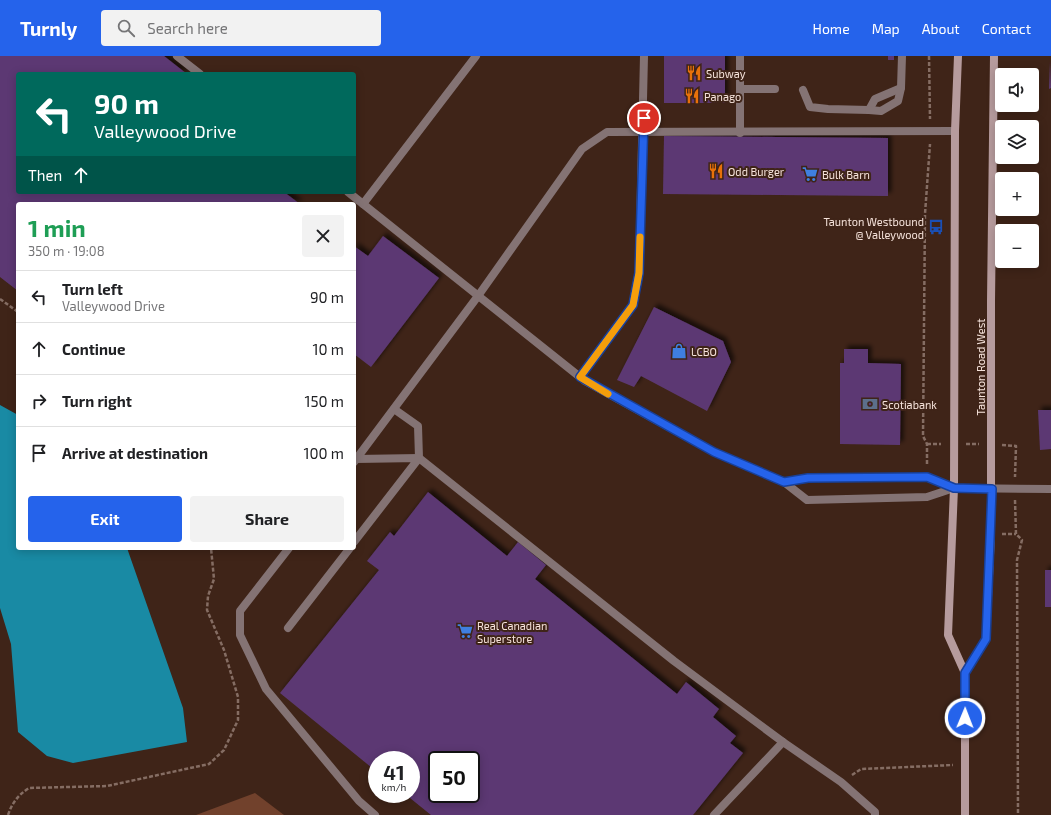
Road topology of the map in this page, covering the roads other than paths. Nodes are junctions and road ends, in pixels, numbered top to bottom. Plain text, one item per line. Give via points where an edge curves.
1 (177, 56) edge
2 (476, 56) edge
3 (644, 56) edge
4 (740, 56) edge
5 (902, 56) edge
6 (958, 56) edge
7 (994, 56) edge
8 (197, 72) edge
9 (901, 88) junction
10 (740, 89) junction
11 (775, 89) dead end
12 (803, 90) dead end
13 (869, 110) junction
14 (644, 131) junction
15 (954, 131) junction
16 (740, 132) junction
17 (350, 194) edge
18 (363, 204) junction
19 (478, 296) junction
20 (580, 377) junction
21 (394, 409) junction
22 (419, 458) junction
23 (356, 460) edge
24 (356, 461) edge
25 (784, 482) junction
26 (954, 488) junction
27 (992, 489) junction
28 (1051, 489) edge
29 (356, 539) edge
30 (287, 550) edge
31 (348, 550) edge
32 (288, 628) dead end
33 (965, 673) junction
34 (784, 742) junction
35 (375, 815) edge
36 (714, 815) edge
37 (875, 815) edge
38 (965, 815) edge

1 - 8 street
2 - 18 street
3 - 14 street
4 - 10 street
5 - 9 street
6 - 15 main road
7 - 27 main road, Taunton Road West
9 - 13 street via 875,99
9 - 13 street via 898,101 881,111
10 - 11 street
10 - 16 street
12 - 13 street via 810,107
14 - 16 street
14 - 19 street via 607,132 582,149
14 - 20 street via 639,273 633,305
15 - 16 street
15 - 26 main road
17 - 18 street
18 - 19 street
19 - 20 street
19 - 21 street
20 - 25 street via 714,452
21 - 22 street via 418,426
21 - 23 street
22 - 24 street
22 - 29 street
22 - 34 street via 674,661
25 - 26 street via 808,478 927,477
25 - 26 street via 807,500 927,497
26 - 27 street
26 - 33 main road via 948,635
27 - 28 street
27 - 33 main road, Taunton Road West via 986,639
30 - 35 street via 240,611 240,635 266,689 359,801
31 - 32 street
33 - 38 main road
34 - 36 street
34 - 37 street via 841,782 875,812

